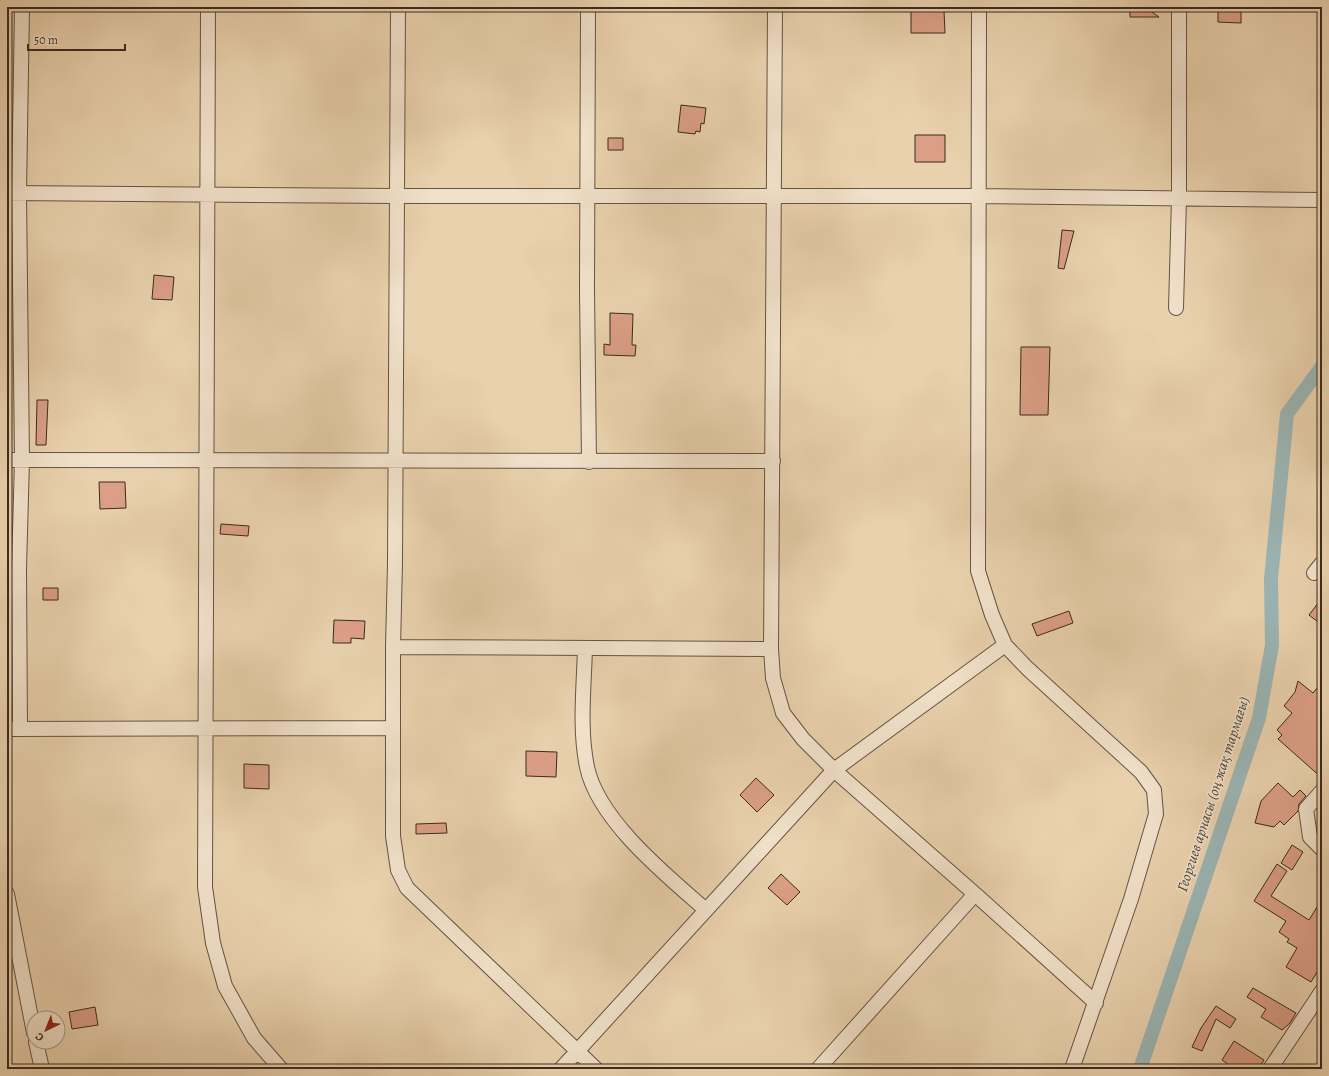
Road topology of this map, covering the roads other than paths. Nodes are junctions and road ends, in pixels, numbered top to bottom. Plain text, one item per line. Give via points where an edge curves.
1 (22, 7) edge
2 (208, 7) edge
3 (398, 7) edge
4 (588, 7) edge
5 (775, 7) edge
6 (979, 7) edge
7 (1179, 7) edge
8 (13, 193) edge
9 (207, 195) junction
10 (397, 196) junction
11 (588, 196) junction
12 (774, 196) junction
13 (979, 196) junction
14 (1179, 199) junction
15 (1322, 200) edge
16 (1176, 308) dead end
17 (208, 459) junction
18 (7, 460) edge
19 (22, 460) junction
20 (395, 460) junction
21 (589, 462) junction
22 (773, 462) junction
23 (1005, 645) junction
24 (393, 647) junction
25 (585, 648) junction
26 (771, 649) junction
27 (206, 728) junction
28 (394, 728) junction
29 (14, 729) edge
30 (834, 770) junction
31 (1322, 791) edge
32 (1322, 849) edge
33 (7, 894) edge
34 (975, 894) junction
35 (706, 910) junction
36 (1322, 991) edge
37 (1096, 1003) junction
38 (30, 1010) edge
39 (38, 1050) edge
40 (577, 1051) junction
41 (42, 1069) edge
42 (281, 1069) edge
43 (561, 1069) edge
44 (596, 1069) edge
45 (818, 1069) edge
46 (1072, 1069) edge
47 (1270, 1069) edge

1 - 8 street
2 - 9 street
3 - 10 street
4 - 11 street
5 - 12 street
6 - 13 street
7 - 14 street
8 - 9 street
8 - 19 street
9 - 10 street
9 - 17 street
10 - 11 street
10 - 20 street
11 - 12 street
11 - 21 street
12 - 13 street
12 - 22 street
13 - 14 street
13 - 23 street via 978,570 992,615
14 - 15 street
14 - 16 street
17 - 19 street
17 - 20 street
17 - 27 street
18 - 19 street
19 - 29 street
20 - 21 street
20 - 24 street
21 - 22 street
22 - 26 street
23 - 30 street
23 - 37 street via 1032,674 1141,772 1154,790 1154,823
24 - 25 street
24 - 28 street
25 - 26 street
25 - 35 street via 583,723 587,768 597,794 626,835 662,872
26 - 30 street via 773,678 783,713 803,739
27 - 28 street
27 - 29 street
27 - 42 street via 205,887 213,943 225,986 254,1038
28 - 40 street via 393,836 398,870 407,888
30 - 34 street
30 - 35 street
31 - 32 street via 1306,809 1310,837
33 - 38 street
34 - 37 street
34 - 45 street
35 - 40 street
36 - 47 street
37 - 46 street
39 - 41 street
40 - 43 street
40 - 44 street

